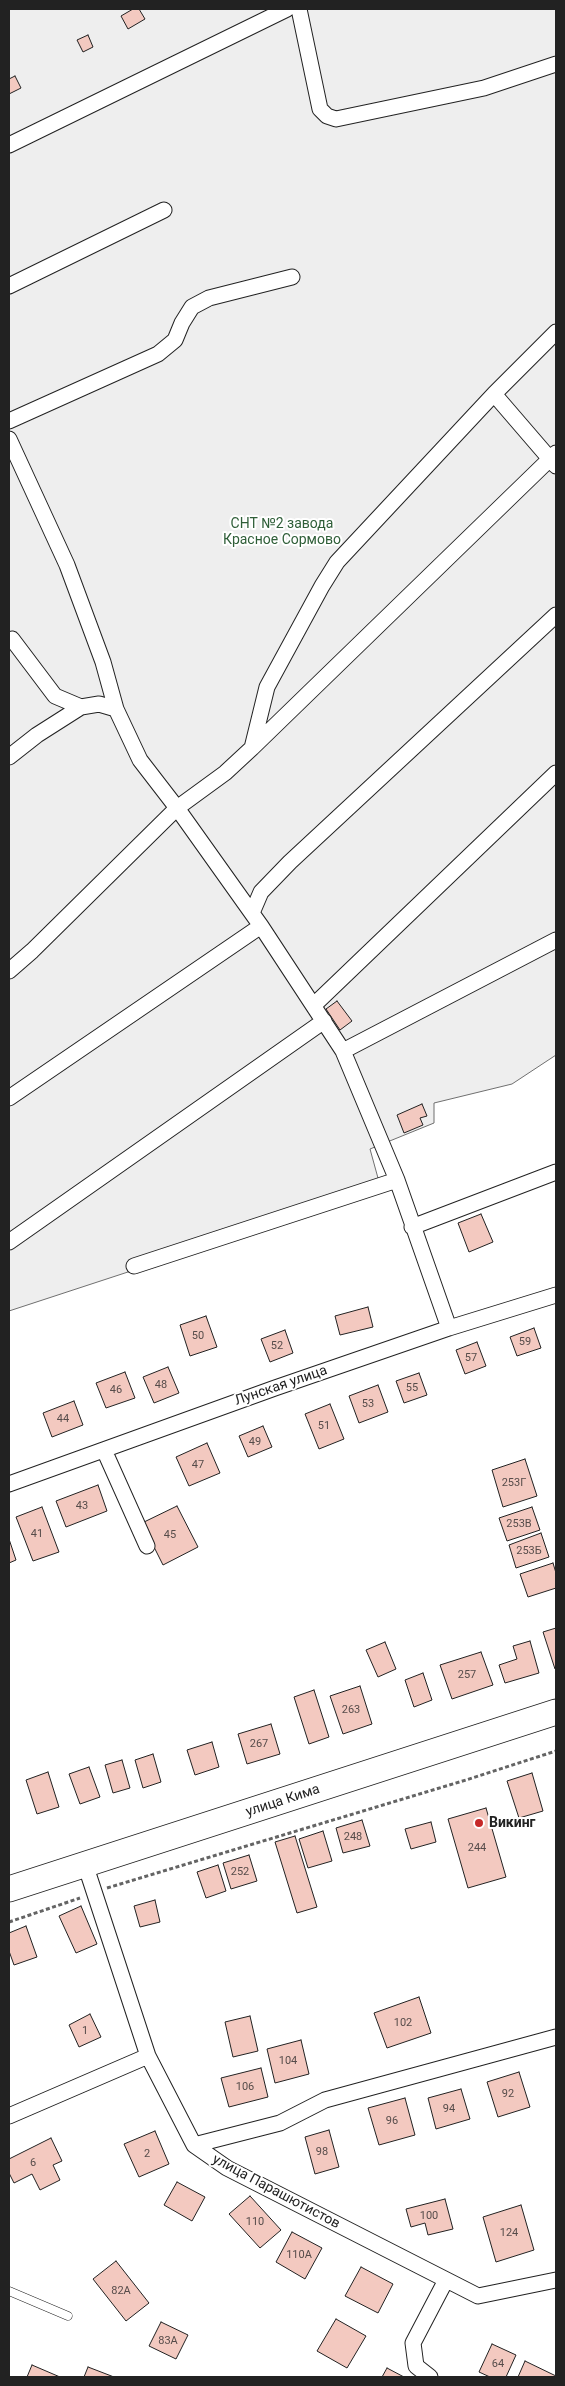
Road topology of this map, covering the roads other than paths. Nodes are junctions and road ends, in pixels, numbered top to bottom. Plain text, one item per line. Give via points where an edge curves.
1 (287, 9) edge
2 (299, 9) edge
3 (556, 64) edge
4 (9, 145) edge
5 (164, 210) dead end
6 (292, 277) dead end
7 (9, 286) edge
8 (556, 332) edge
9 (494, 394) junction
10 (9, 420) edge
11 (9, 438) edge
12 (554, 459) edge
13 (556, 615) edge
14 (12, 639) dead end
15 (81, 707) junction
16 (116, 709) junction
17 (252, 748) junction
18 (9, 757) edge
19 (556, 773) edge
20 (177, 808) junction
21 (252, 913) junction
22 (261, 926) junction
23 (556, 940) edge
24 (9, 971) edge
25 (314, 1005) junction
26 (324, 1021) junction
27 (343, 1051) junction
28 (9, 1098) edge
29 (556, 1172) edge
30 (397, 1180) junction
31 (412, 1227) junction
32 (9, 1242) edge
33 (134, 1266) dead end
34 (556, 1295) edge
35 (449, 1328) junction
36 (104, 1450) junction
37 (9, 1484) edge
38 (148, 1546) dead end
39 (556, 1712) edge
40 (85, 1864) junction
41 (9, 1889) edge
42 (556, 2036) edge
43 (148, 2056) junction
44 (9, 2116) edge
45 (194, 2145) junction
46 (446, 2280) junction
47 (556, 2280) edge
48 (9, 2291) edge
49 (68, 2316) dead end
50 (430, 2377) edge

1 - 4 street
2 - 3 street via 320,109 336,119 484,88
5 - 7 street
6 - 10 street via 209,298 192,307 175,340 158,354
8 - 9 street
9 - 12 street
9 - 17 street via 338,562 267,687
11 - 16 street via 67,565 104,662
12 - 17 street
13 - 21 street via 290,862 262,892
14 - 15 street via 55,696
15 - 16 street via 99,704
15 - 18 street via 36,735
16 - 20 street via 140,760
17 - 20 street via 225,773
19 - 25 street
20 - 21 street
20 - 24 street
21 - 22 street
22 - 25 street
22 - 28 street
23 - 27 street
25 - 26 street
26 - 27 street
26 - 32 street
27 - 30 street
29 - 31 street
30 - 31 street
30 - 33 street
31 - 35 street
34 - 35 street, Лунская улица
35 - 36 street, Лунская улица
36 - 37 street, Лунская улица
36 - 38 street
39 - 40 main road, улица Кима
40 - 41 main road, улица Кима
40 - 43 street, улица Парашютистов
42 - 45 street via 326,2100 280,2123
43 - 44 street
43 - 45 street, улица Парашютистов
45 - 46 street, улица Парашютистов via 227,2168
46 - 47 street, улица Парашютистов via 478,2296
46 - 50 street via 413,2343 416,2366
48 - 49 lane

